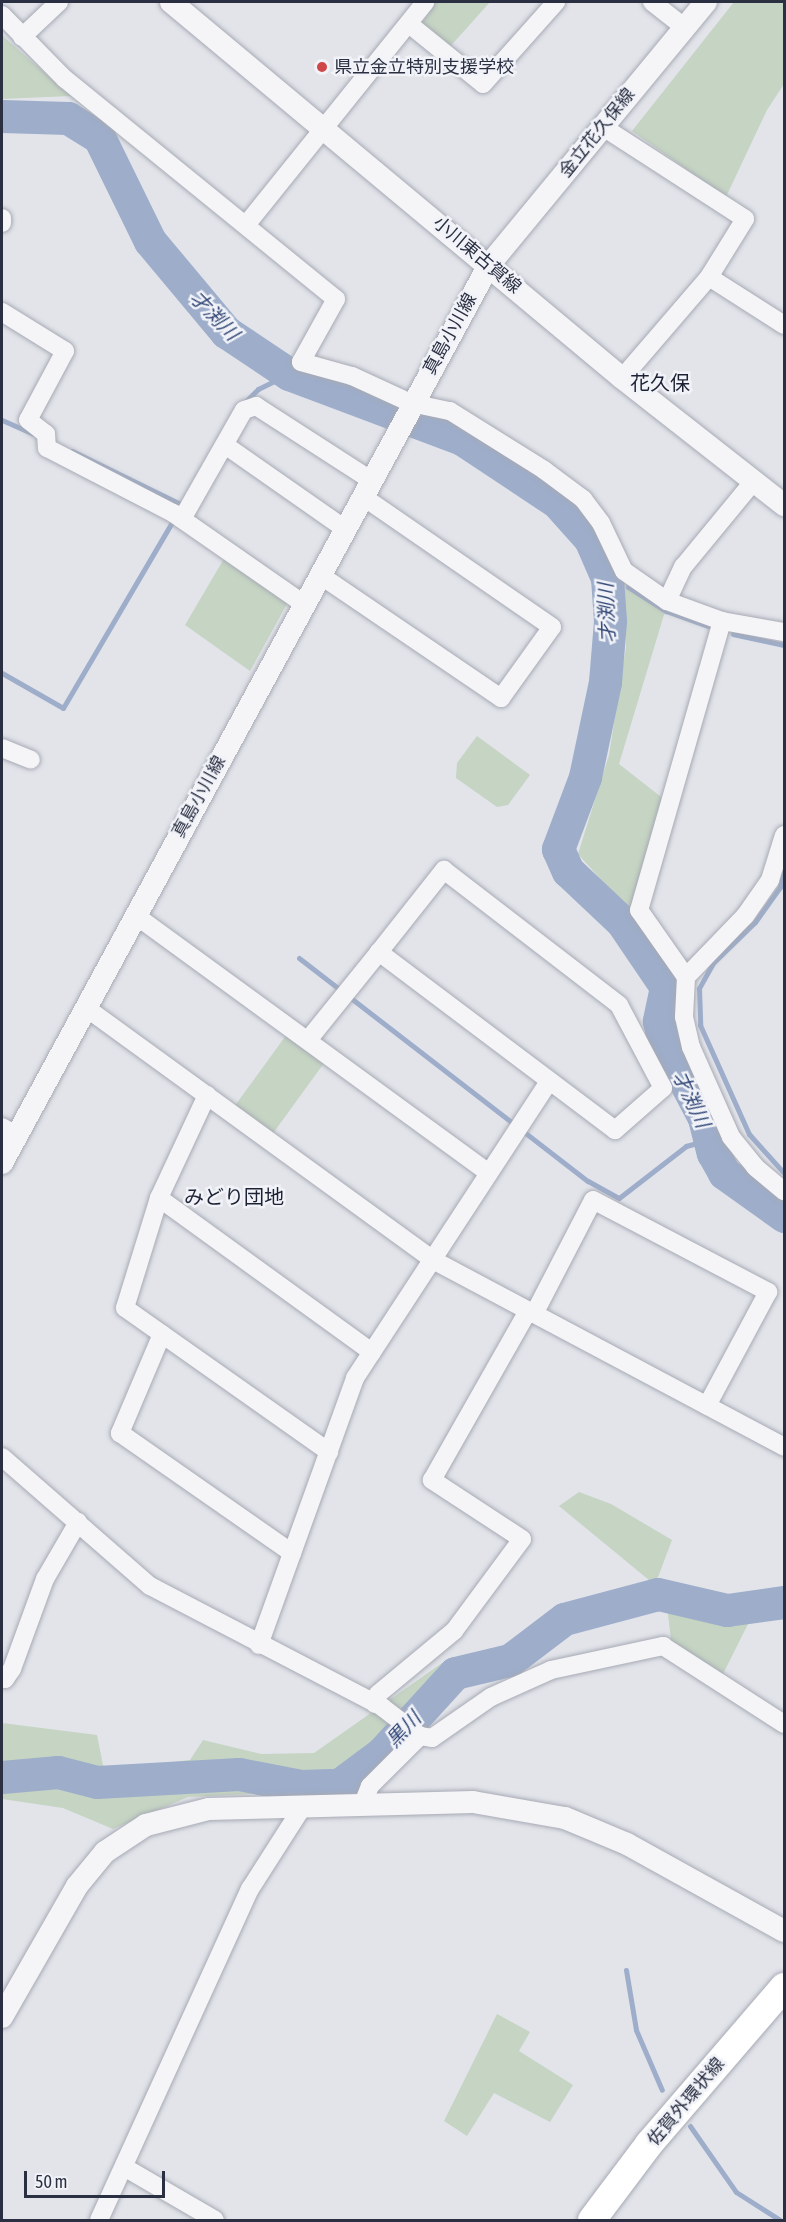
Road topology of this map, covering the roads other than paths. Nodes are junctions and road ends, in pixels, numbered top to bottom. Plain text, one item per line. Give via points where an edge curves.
1 (59, 2) edge
2 (171, 2) edge
3 (425, 2) edge
4 (556, 2) edge
5 (652, 2) edge
6 (706, 2) edge
7 (2, 15) edge
8 (409, 24) junction
9 (684, 27) junction
10 (22, 37) junction
11 (324, 127) junction
12 (603, 127) junction
13 (2, 218) edge
14 (2, 223) edge
15 (246, 225) junction
16 (489, 265) junction
17 (709, 277) junction
18 (2, 312) edge
19 (784, 325) edge
20 (622, 378) junction
21 (411, 403) junction
22 (225, 445) junction
23 (754, 481) junction
24 (366, 488) junction
25 (784, 505) edge
26 (177, 516) junction
27 (345, 529) junction
28 (320, 575) junction
29 (667, 601) junction
30 (304, 604) junction
31 (722, 621) junction
32 (784, 632) edge
33 (2, 748) edge
34 (31, 760) dead end
35 (784, 835) edge
36 (135, 915) junction
37 (379, 952) junction
38 (686, 977) junction
39 (85, 1007) junction
40 (308, 1041) junction
41 (549, 1081) junction
42 (207, 1095) junction
43 (9, 1131) edge
44 (2, 1163) edge
45 (488, 1172) junction
46 (784, 1191) edge
47 (159, 1198) junction
48 (433, 1260) junction
49 (531, 1313) junction
50 (162, 1334) junction
51 (372, 1352) junction
52 (707, 1406) junction
53 (784, 1448) edge
54 (329, 1452) junction
55 (2, 1457) edge
56 (78, 1522) junction
57 (292, 1553) junction
58 (259, 1645) junction
59 (2, 1678) edge
60 (378, 1705) junction
61 (784, 1724) edge
62 (420, 1736) junction
63 (363, 1804) junction
64 (303, 1806) junction
65 (784, 1931) edge
66 (784, 1987) edge
67 (2, 2016) edge
68 (124, 2168) junction
69 (99, 2220) edge
70 (215, 2220) edge
71 (592, 2220) edge

1 - 10 street
2 - 11 street, 小川東古賀線
3 - 8 street
4 - 8 street via 483,84
5 - 9 street
6 - 9 street, 金立花久保線
7 - 10 street
8 - 11 street
9 - 12 street, 金立花久保線
10 - 15 street via 65,79
11 - 15 street
11 - 16 street, 小川東古賀線
12 - 16 street, 金立花久保線
12 - 17 street via 745,219
13 - 14 street
15 - 21 street via 336,299 301,362 352,376
16 - 20 street, 小川東古賀線
16 - 21 street, 真島小川線
17 - 19 street
17 - 20 street
18 - 26 street via 65,351 28,420 47,441
20 - 23 street, 小川東古賀線
21 - 24 street, 真島小川線
21 - 29 street via 450,411 583,499 601,523 624,572
22 - 24 street via 244,410 256,406
22 - 26 street
22 - 27 street
23 - 25 street, 小川東古賀線
23 - 29 street via 683,567
24 - 27 street, 真島小川線
24 - 28 street via 552,627 501,698
26 - 30 street
27 - 28 street, 真島小川線
28 - 30 street, 真島小川線
29 - 31 street
30 - 36 street, 真島小川線
31 - 32 street
31 - 38 street via 639,910
33 - 34 street
35 - 38 street via 770,880 745,916
36 - 39 street, 真島小川線
36 - 40 street
37 - 40 street
37 - 41 street
37 - 41 street via 444,870 620,1005 663,1088 615,1130
38 - 46 street via 684,1017 691,1047 731,1137 755,1167
39 - 42 street
39 - 43 street, 真島小川線
40 - 45 street
41 - 45 street
42 - 47 street
42 - 48 street
43 - 44 street, 真島小川線
45 - 48 street
47 - 50 street via 125,1308
47 - 51 street
48 - 49 street
48 - 51 street
49 - 52 street
49 - 52 street via 593,1200 768,1292
49 - 60 street via 432,1480 522,1539 454,1631 378,1694
50 - 54 street
50 - 57 street via 120,1433
51 - 54 street via 356,1378
52 - 53 street
54 - 57 street
55 - 56 street
56 - 58 street via 150,1586
56 - 59 street via 45,1579 12,1669
57 - 58 street
58 - 60 street
60 - 62 street
61 - 62 street via 663,1646 550,1670 490,1697 432,1738
62 - 63 street via 370,1786
63 - 64 street
63 - 65 street via 473,1802 565,1818 627,1844
64 - 67 street via 209,1809 146,1825 105,1852 78,1886
64 - 68 street via 250,1889
66 - 71 main road, 佐賀外環状線 via 649,2144
68 - 69 street
68 - 70 street

